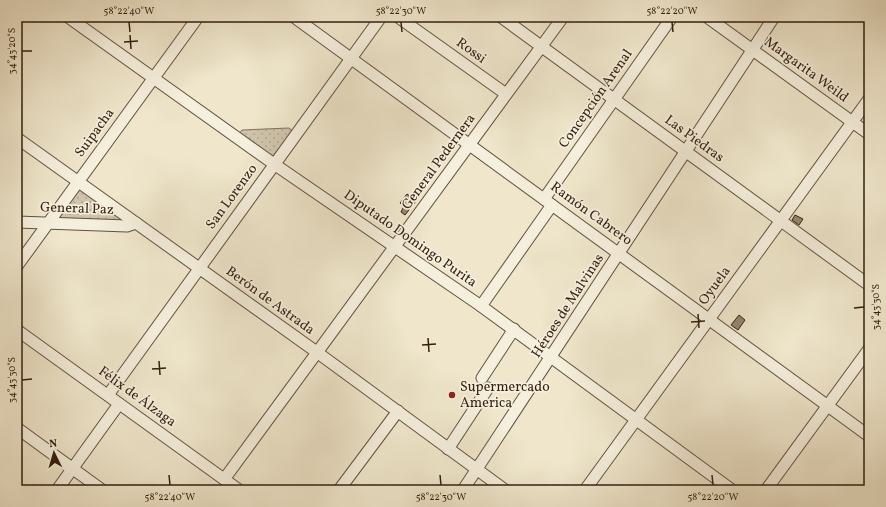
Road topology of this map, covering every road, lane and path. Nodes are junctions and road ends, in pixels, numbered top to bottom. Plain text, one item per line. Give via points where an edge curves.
1 (68, 17) edge
2 (198, 17) edge
3 (294, 17) edge
4 (381, 17) edge
5 (398, 17) edge
6 (501, 17) edge
7 (563, 17) edge
8 (672, 17) edge
9 (707, 17) edge
10 (774, 17) edge
11 (542, 46) junction
12 (753, 50) junction
13 (351, 58) junction
14 (154, 78) junction
15 (506, 94) junction
16 (614, 99) junction
17 (869, 99) edge
18 (852, 122) junction
19 (869, 134) edge
20 (17, 138) edge
21 (470, 145) junction
22 (686, 153) junction
23 (274, 164) junction
24 (78, 182) junction
25 (548, 202) junction
26 (781, 221) junction
27 (17, 222) edge
28 (136, 223) junction
29 (48, 224) junction
30 (396, 247) junction
31 (620, 254) junction
32 (17, 266) edge
33 (200, 268) junction
34 (869, 285) edge
35 (480, 306) junction
36 (710, 319) junction
37 (514, 330) junction
38 (18, 333) edge
39 (869, 349) edge
40 (318, 353) junction
41 (552, 357) junction
42 (482, 378) dead end
43 (488, 388) dead end
44 (108, 395) junction
45 (119, 404) junction
46 (828, 406) junction
47 (398, 411) junction
48 (636, 419) junction
49 (17, 428) edge
50 (869, 436) edge
51 (448, 449) junction
52 (73, 469) junction
53 (478, 470) junction
54 (224, 478) junction
55 (57, 490) edge
56 (102, 490) edge
57 (239, 490) edge
58 (339, 490) edge
59 (463, 490) edge
60 (505, 490) edge
61 (585, 490) edge
62 (732, 490) edge
63 (766, 490) edge

1 - 14 street, Diputado Domingo Purita
2 - 14 street, Suipacha
3 - 13 street, Ramón Cabrero
4 - 13 street, San Lorenzo
5 - 15 street, Rossi
6 - 11 street, Las Piedras
7 - 11 street, General Pedernera
8 - 16 street, Concepción Arenal
9 - 12 street, Margarita Weild
10 - 12 street, Héroes de Malvinas
11 - 15 street, General Pedernera
11 - 16 street, Las Piedras
12 - 18 street, Margarita Weild
12 - 22 street, Héroes de Malvinas
13 - 21 street, Ramón Cabrero
13 - 23 street, San Lorenzo
14 - 23 street, Diputado Domingo Purita
14 - 24 street, Suipacha
15 - 21 street, General Pedernera
16 - 22 street, Las Piedras
16 - 25 street, Concepción Arenal
17 - 18 street, Oyuela
18 - 19 street, Margarita Weild
18 - 26 street, Oyuela
20 - 24 street, Berón de Astrada
21 - 25 street, Ramón Cabrero
21 - 30 street, General Pedernera
22 - 26 street, Las Piedras
22 - 31 street, Héroes de Malvinas
23 - 30 street, Diputado Domingo Purita
23 - 33 street, San Lorenzo
24 - 28 street, Berón de Astrada
24 - 29 street, Suipacha
25 - 31 street, Ramón Cabrero
25 - 35 street, Concepción Arenal
26 - 34 street, Las Piedras
26 - 36 street, Oyuela
27 - 29 street, General Paz
28 - 29 street, General Paz via 127,226
28 - 33 street, Berón de Astrada
29 - 32 street, Suipacha
30 - 35 street, Diputado Domingo Purita
30 - 40 street, General Pedernera
31 - 36 street, Ramón Cabrero
31 - 41 street, Héroes de Malvinas
33 - 40 street, Berón de Astrada
33 - 44 street, San Lorenzo
35 - 37 street, Diputado Domingo Purita
36 - 46 street, Ramón Cabrero
36 - 48 street, Oyuela
37 - 41 street, Diputado Domingo Purita
37 - 42 street
38 - 44 street, Félix de Álzaga
39 - 46 street
40 - 47 street, Berón de Astrada
40 - 54 street, General Pedernera
41 - 48 street, Diputado Domingo Purita
41 - 53 street, Héroes de Malvinas
43 - 51 street
44 - 45 street, Félix de Álzaga
45 - 52 street
45 - 54 street, Félix de Álzaga
46 - 50 street, Ramón Cabrero
46 - 63 street
47 - 51 street, Berón de Astrada
47 - 58 street
48 - 61 street, Oyuela
48 - 62 street, Diputado Domingo Purita
49 - 52 street
51 - 53 street, Berón de Astrada
52 - 55 street
52 - 56 street
53 - 59 street, Héroes de Malvinas
53 - 60 street, Berón de Astrada
54 - 57 street, Félix de Álzaga

